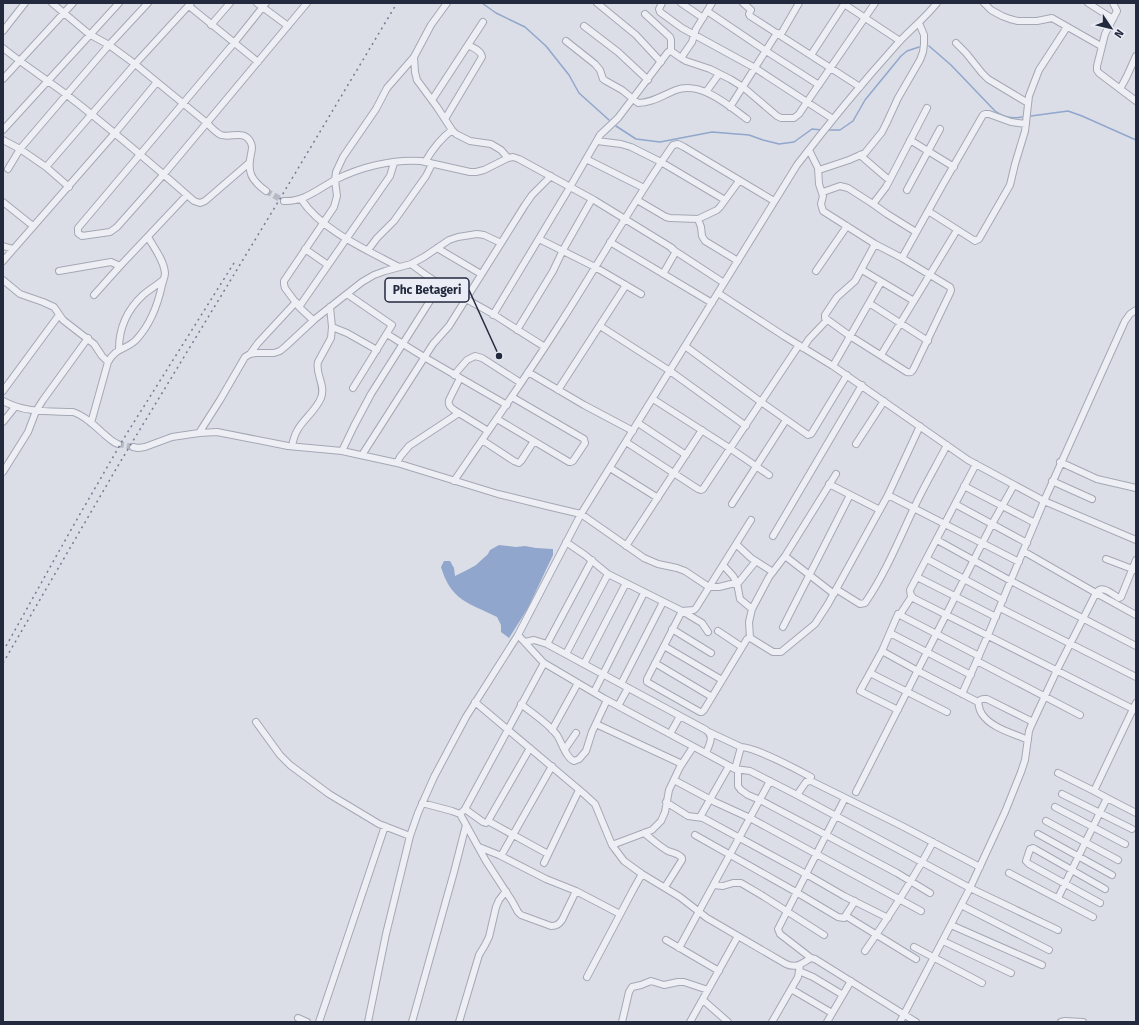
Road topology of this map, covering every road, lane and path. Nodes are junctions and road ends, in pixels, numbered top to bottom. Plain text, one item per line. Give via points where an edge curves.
1 (25, 3) edge
2 (52, 3) edge
3 (73, 3) edge
4 (119, 3) edge
5 (148, 3) edge
6 (230, 3) edge
7 (307, 3) edge
8 (447, 3) edge
9 (597, 3) edge
10 (662, 3) edge
11 (681, 3) edge
12 (712, 3) edge
13 (743, 3) edge
14 (799, 3) edge
15 (875, 3) edge
16 (937, 3) edge
17 (984, 3) edge
18 (1088, 3) edge
19 (1113, 3) edge
20 (190, 4) edge
21 (262, 4) edge
22 (844, 4) edge
23 (707, 11) junction
24 (64, 13) junction
25 (646, 14) dead end
26 (703, 18) junction
27 (865, 18) junction
28 (1112, 19) junction
29 (483, 22) dead end
30 (919, 23) junction
31 (211, 25) junction
32 (288, 26) junction
33 (584, 26) dead end
34 (1067, 27) junction
35 (3, 31) edge
36 (778, 33) junction
37 (90, 34) junction
38 (694, 34) junction
39 (566, 41) dead end
40 (900, 41) junction
41 (234, 43) junction
42 (956, 43) dead end
43 (468, 44) junction
44 (109, 45) junction
45 (1101, 46) junction
46 (3, 48) edge
47 (671, 51) junction
48 (766, 51) junction
49 (811, 55) junction
50 (1136, 56) edge
51 (414, 57) junction
52 (681, 58) junction
53 (19, 61) junction
54 (258, 62) junction
55 (661, 62) junction
56 (136, 64) junction
57 (755, 68) junction
58 (831, 68) junction
59 (719, 74) junction
60 (3, 79) edge
61 (648, 80) junction
62 (48, 81) junction
63 (157, 82) junction
64 (819, 85) junction
65 (743, 87) junction
66 (860, 87) junction
67 (1120, 89) junction
68 (706, 92) junction
69 (67, 95) junction
70 (633, 99) junction
71 (432, 100) junction
72 (1136, 101) edge
73 (807, 102) junction
74 (1028, 103) junction
75 (183, 104) junction
76 (730, 107) junction
77 (926, 108) dead end
78 (91, 115) junction
79 (445, 119) junction
80 (747, 119) dead end
81 (833, 119) junction
82 (207, 123) junction
83 (1026, 124) junction
84 (940, 129) dead end
85 (3, 130) edge
86 (452, 130) junction
87 (115, 134) junction
88 (3, 140) edge
89 (910, 140) junction
90 (597, 141) junction
91 (20, 149) junction
92 (809, 150) junction
93 (928, 151) junction
94 (141, 154) junction
95 (860, 155) junction
96 (508, 158) junction
97 (586, 159) junction
98 (394, 162) junction
99 (424, 162) junction
100 (661, 162) junction
101 (249, 163) junction
102 (432, 164) junction
103 (46, 167) junction
104 (954, 167) junction
105 (8, 169) dead end
106 (818, 170) junction
107 (164, 174) junction
108 (551, 176) junction
109 (335, 180) junction
110 (739, 180) junction
111 (889, 180) junction
112 (69, 187) junction
113 (570, 187) junction
114 (644, 188) junction
115 (907, 190) dead end
116 (266, 191) tunnel mouth
117 (823, 192) junction
118 (187, 195) junction
119 (301, 199) junction
120 (592, 199) junction
121 (637, 200) junction
122 (725, 200) junction
123 (284, 201) tunnel mouth
124 (774, 201) junction
125 (3, 202) edge
126 (873, 204) junction
127 (928, 211) junction
128 (624, 219) junction
129 (698, 220) junction
130 (323, 222) junction
131 (33, 226) junction
132 (847, 226) junction
133 (957, 230) junction
134 (916, 232) junction
135 (148, 237) junction
136 (347, 239) junction
137 (539, 239) junction
138 (610, 242) junction
139 (501, 243) junction
140 (875, 244) junction
141 (3, 246) edge
142 (437, 248) junction
143 (672, 248) junction
144 (13, 249) junction
145 (305, 249) junction
146 (368, 250) junction
147 (563, 250) junction
148 (902, 258) junction
149 (3, 261) edge
150 (738, 261) junction
151 (411, 264) junction
152 (328, 265) junction
153 (120, 266) junction
154 (399, 267) junction
155 (595, 267) junction
156 (862, 270) junction
157 (59, 271) dead end
158 (816, 271) dead end
159 (481, 274) junction
160 (662, 274) junction
161 (930, 274) junction
162 (3, 280) edge
163 (164, 280) junction
164 (881, 282) junction
165 (724, 283) junction
166 (440, 285) junction
167 (626, 285) junction
168 (718, 293) junction
169 (347, 294) junction
170 (641, 294) dead end
171 (94, 295) dead end
172 (466, 300) junction
173 (914, 301) junction
174 (869, 303) junction
175 (297, 304) junction
176 (712, 304) junction
177 (330, 307) junction
178 (1136, 310) edge
179 (59, 315) junction
180 (493, 315) junction
181 (313, 320) junction
182 (827, 320) junction
183 (900, 323) junction
184 (600, 326) junction
185 (332, 327) junction
186 (517, 330) junction
187 (387, 334) junction
188 (850, 336) junction
189 (88, 338) junction
190 (928, 341) junction
191 (402, 344) junction
192 (685, 346) junction
193 (801, 346) junction
194 (545, 347) junction
195 (120, 349) junction
196 (377, 350) junction
197 (250, 354) junction
198 (881, 355) junction
199 (424, 358) junction
200 (108, 362) junction
201 (833, 366) junction
202 (670, 371) junction
203 (528, 372) junction
204 (847, 375) junction
205 (457, 376) junction
206 (521, 383) junction
207 (862, 386) junction
208 (353, 388) dead end
209 (558, 390) junction
210 (3, 391) edge
211 (512, 397) junction
212 (653, 399) junction
213 (3, 401) edge
214 (884, 401) junction
215 (761, 402) junction
216 (507, 405) junction
217 (15, 407) junction
218 (36, 411) junction
219 (459, 413) junction
220 (497, 419) junction
221 (786, 420) junction
222 (3, 422) edge
223 (91, 423) junction
224 (638, 423) junction
225 (746, 426) junction
226 (920, 426) junction
227 (702, 430) junction
228 (488, 431) junction
229 (633, 431) junction
230 (199, 433) junction
231 (482, 440) junction
232 (534, 441) junction
233 (626, 442) junction
234 (118, 444) tunnel mouth
235 (856, 444) dead end
236 (947, 445) junction
237 (292, 446) junction
238 (132, 447) tunnel mouth
239 (731, 449) junction
240 (342, 451) junction
241 (362, 455) junction
242 (686, 455) junction
243 (1060, 462) junction
244 (397, 463) junction
245 (976, 464) junction
246 (756, 466) junction
247 (610, 468) junction
248 (3, 472) edge
249 (674, 473) junction
250 (836, 474) dead end
251 (769, 475) dead end
252 (454, 481) junction
253 (1052, 481) junction
254 (829, 484) junction
255 (1014, 485) junction
256 (964, 486) junction
257 (1136, 488) edge
258 (850, 495) junction
259 (888, 495) junction
260 (658, 498) junction
261 (1092, 499) dead end
262 (1044, 501) junction
263 (732, 504) dead end
264 (955, 504) junction
265 (1002, 506) junction
266 (914, 508) junction
267 (880, 510) junction
268 (581, 514) junction
269 (751, 520) dead end
270 (1035, 523) junction
271 (945, 524) junction
272 (992, 524) junction
273 (773, 536) dead end
274 (937, 540) junction
275 (1136, 540) edge
276 (566, 542) junction
277 (982, 543) junction
278 (1027, 543) junction
279 (736, 544) junction
280 (626, 546) junction
281 (1023, 551) junction
282 (785, 556) junction
283 (927, 559) junction
284 (1106, 559) dead end
285 (592, 560) junction
286 (973, 560) junction
287 (1136, 560) edge
288 (756, 561) junction
289 (1019, 562) junction
290 (723, 565) junction
291 (1134, 570) edge
292 (773, 572) junction
293 (608, 574) junction
294 (809, 575) junction
295 (917, 577) junction
296 (964, 579) junction
297 (1011, 581) junction
298 (626, 583) junction
299 (737, 583) junction
300 (709, 587) junction
301 (835, 591) junction
302 (644, 593) junction
303 (1096, 593) junction
304 (912, 596) junction
305 (955, 597) junction
306 (1003, 600) junction
307 (663, 602) junction
308 (1000, 608) junction
309 (752, 609) junction
310 (684, 610) junction
311 (898, 614) junction
312 (946, 614) junction
313 (1136, 615) edge
314 (996, 617) junction
315 (1083, 619) junction
316 (783, 627) dead end
317 (672, 629) junction
318 (718, 630) dead end
319 (708, 632) dead end
320 (890, 633) junction
321 (937, 634) junction
322 (518, 635) junction
323 (988, 635) junction
324 (750, 638) junction
325 (525, 642) junction
326 (547, 644) junction
327 (1070, 644) junction
328 (664, 646) junction
329 (1136, 646) edge
330 (742, 647) junction
331 (882, 651) junction
332 (927, 652) junction
333 (711, 653) dead end
334 (566, 654) junction
335 (978, 658) junction
336 (544, 662) junction
337 (655, 663) junction
338 (584, 664) junction
339 (1057, 670) junction
340 (918, 671) junction
341 (870, 673) junction
342 (603, 674) junction
343 (971, 675) junction
344 (1136, 678) edge
345 (723, 679) junction
346 (578, 683) junction
347 (621, 684) junction
348 (628, 688) junction
349 (594, 692) junction
350 (907, 692) junction
351 (962, 694) junction
352 (712, 697) junction
353 (1044, 697) junction
354 (608, 700) junction
355 (475, 702) junction
356 (978, 702) junction
357 (521, 704) junction
358 (618, 706) junction
359 (1135, 707) edge
360 (898, 710) junction
361 (947, 712) dead end
362 (680, 716) junction
363 (1080, 716) dead end
364 (256, 722) dead end
365 (1033, 722) junction
366 (596, 724) junction
367 (508, 729) junction
368 (552, 730) junction
369 (710, 732) junction
370 (576, 733) dead end
371 (670, 734) junction
372 (1028, 740) junction
373 (693, 747) junction
374 (741, 747) junction
375 (530, 748) junction
376 (565, 749) junction
377 (706, 753) junction
378 (682, 764) junction
379 (552, 766) junction
380 (734, 768) junction
381 (1058, 773) dead end
382 (811, 777) dead end
383 (674, 780) junction
384 (770, 781) junction
385 (579, 790) junction
386 (1094, 791) junction
387 (856, 792) dead end
388 (1062, 794) dead end
389 (797, 795) junction
390 (845, 798) junction
391 (1107, 798) junction
392 (710, 799) junction
393 (760, 800) junction
394 (666, 802) junction
395 (422, 803) junction
396 (1055, 808) dead end
397 (465, 809) junction
398 (1099, 813) junction
399 (460, 814) junction
400 (1136, 814) edge
401 (836, 816) junction
402 (700, 817) junction
403 (750, 818) junction
404 (1046, 820) dead end
405 (488, 821) junction
406 (466, 825) junction
407 (385, 826) junction
408 (1093, 826) junction
409 (1132, 829) dead end
410 (644, 833) junction
411 (1038, 834) dead end
412 (695, 835) dead end
413 (826, 835) junction
414 (410, 836) junction
415 (513, 836) junction
416 (740, 837) junction
417 (933, 842) junction
418 (1085, 842) junction
419 (1125, 844) dead end
420 (612, 845) junction
421 (479, 847) junction
422 (548, 854) junction
423 (816, 855) junction
424 (502, 856) junction
425 (730, 856) junction
426 (1078, 856) junction
427 (1118, 860) dead end
428 (544, 863) dead end
429 (922, 863) junction
430 (981, 864) junction
431 (1072, 869) junction
432 (1009, 873) dead end
433 (642, 874) junction
434 (806, 874) junction
435 (1112, 875) dead end
436 (911, 881) junction
437 (1065, 883) junction
438 (714, 885) junction
439 (665, 887) junction
440 (970, 888) junction
441 (1105, 889) dead end
442 (506, 891) junction
443 (576, 892) junction
444 (796, 892) junction
445 (930, 893) dead end
446 (1058, 898) junction
447 (900, 899) junction
448 (855, 901) junction
449 (1100, 903) dead end
450 (961, 905) junction
451 (787, 911) junction
452 (921, 911) dead end
453 (699, 912) junction
454 (620, 914) junction
455 (846, 916) junction
456 (1093, 916) dead end
457 (888, 918) junction
458 (951, 925) junction
459 (1058, 930) dead end
460 (877, 934) junction
461 (824, 935) dead end
462 (738, 936) junction
463 (666, 940) dead end
464 (942, 941) junction
465 (914, 947) dead end
466 (679, 948) junction
467 (865, 950) dead end
468 (1049, 950) dead end
469 (810, 958) junction
470 (934, 958) junction
471 (916, 959) dead end
472 (1042, 965) dead end
473 (800, 968) junction
474 (719, 971) junction
475 (1011, 973) dead end
476 (587, 977) dead end
477 (851, 981) junction
478 (982, 983) dead end
479 (791, 989) junction
480 (708, 990) junction
481 (843, 995) junction
482 (703, 1000) junction
483 (832, 1013) junction
484 (904, 1014) junction
485 (298, 1018) dead end
486 (307, 1022) edge
487 (319, 1022) edge
488 (368, 1022) edge
489 (412, 1022) edge
490 (459, 1022) edge
491 (622, 1022) edge
492 (690, 1022) edge
493 (728, 1022) edge
494 (772, 1022) edge
495 (827, 1022) edge
496 (900, 1022) edge
497 (916, 1022) edge
498 (1061, 1022) edge
499 (1082, 1022) edge

1 - 35 street
2 - 24 street
3 - 24 street
4 - 37 street
5 - 44 street
6 - 31 street
7 - 32 street
8 - 51 street via 431,25
9 - 55 street via 636,35
10 - 38 street via 660,12
11 - 26 street
12 - 23 street
13 - 36 street via 751,10 750,16
14 - 36 street via 781,34
15 - 27 street
16 - 30 street
17 - 34 street via 991,10 1010,19 1037,21 1052,18
18 - 28 street
19 - 28 street via 1117,11
20 - 31 street
20 - 56 street
21 - 32 street
21 - 41 street
22 - 27 street
22 - 49 street
23 - 26 street
23 - 48 street
24 - 37 street
24 - 53 street
25 - 47 street via 670,37
26 - 38 street
27 - 40 street
27 - 58 street
28 - 45 street
29 - 43 street
30 - 40 street
30 - 95 street via 923,30 924,44 920,60 882,132
31 - 41 street
32 - 54 street
33 - 61 street via 618,52
34 - 45 street
34 - 74 street via 1039,70
36 - 48 street
36 - 49 street
37 - 44 street
37 - 62 street
38 - 52 street via 692,42
38 - 57 street
39 - 70 street via 595,64 603,79
40 - 66 street
41 - 54 street
41 - 75 street
42 - 74 street via 982,73
43 - 71 street
43 - 79 street via 482,57
44 - 56 street
44 - 69 street
45 - 67 street via 1097,70
46 - 53 street
47 - 52 street
47 - 55 street
48 - 57 street
48 - 64 street
49 - 58 street
50 - 67 street
51 - 71 street via 417,80
51 - 109 street via 388,88 351,145 338,166
52 - 59 street
53 - 60 street
53 - 62 street
54 - 82 street
55 - 61 street
56 - 63 street
56 - 78 street
57 - 65 street
57 - 73 street
58 - 64 street
58 - 66 street
59 - 65 street
59 - 68 street
61 - 70 street
62 - 69 street
62 - 85 street
63 - 75 street
63 - 87 street
64 - 73 street
65 - 73 street via 781,118 794,118
65 - 76 street
66 - 81 street
67 - 72 street
68 - 70 street via 683,88 653,100 638,103
68 - 76 street
69 - 78 street
69 - 91 street
70 - 90 street
71 - 79 street
73 - 81 street
74 - 83 street
75 - 82 street
75 - 94 street
76 - 80 street
77 - 89 street
78 - 87 street
78 - 103 street
79 - 86 street
81 - 92 street
82 - 101 street via 224,136 242,135 248,138 252,147
82 - 107 street
83 - 104 street via 989,114 983,115
83 - 133 street via 1010,186 979,239 975,241
84 - 93 street
86 - 96 street via 470,141 491,144
86 - 99 street via 439,141
87 - 94 street
87 - 112 street
88 - 91 street
89 - 93 street
89 - 111 street
90 - 97 street
90 - 100 street via 631,147
91 - 103 street
91 - 105 street
92 - 106 street
92 - 124 street
93 - 104 street
93 - 115 street
94 - 107 street
94 - 107 street via 78,228 80,235 113,231
95 - 106 street
95 - 111 street
96 - 102 street via 476,172
96 - 108 street via 518,159
97 - 113 street
97 - 114 street
98 - 99 street
98 - 109 street via 362,169
98 - 136 street via 390,176
99 - 102 street
100 - 110 street via 673,145 678,144
100 - 114 street
100 - 122 street
101 - 116 street via 253,180
101 - 118 street via 205,202 194,202
102 - 146 street via 394,221
103 - 112 street
104 - 127 street
106 - 117 street via 819,184
107 - 118 street
108 - 113 street
108 - 139 street via 532,195
109 - 119 street
109 - 130 street via 336,202
110 - 122 street
110 - 124 street
111 - 126 street
112 - 131 street
113 - 120 street
113 - 137 street
114 - 121 street
117 - 126 street via 844,186
117 - 132 street via 821,204 824,211
118 - 135 street
119 - 123 street
119 - 130 street
120 - 128 street
120 - 147 street
121 - 128 street
121 - 129 street via 666,217
122 - 129 street via 717,210
124 - 150 street
125 - 131 street
126 - 134 street
127 - 133 street
127 - 134 street
128 - 138 street
128 - 143 street
129 - 150 street via 705,241
130 - 136 street
130 - 145 street
131 - 144 street
132 - 140 street
132 - 158 street
133 - 161 street
134 - 148 street
135 - 153 street
135 - 163 street via 162,264
136 - 146 street
136 - 152 street
137 - 147 street
137 - 180 street
138 - 155 street
138 - 160 street
139 - 142 street via 477,234 458,237
139 - 159 street
140 - 148 street
140 - 156 street
141 - 144 street
142 - 151 street
142 - 159 street
143 - 160 street via 675,253
143 - 165 street
144 - 149 street
145 - 152 street
145 - 175 street via 284,281 285,288
146 - 154 street
147 - 155 street
147 - 186 street
148 - 161 street
150 - 165 street
151 - 154 street
151 - 166 street
152 - 175 street
153 - 157 street via 111,262
153 - 171 street
154 - 169 street via 374,275
155 - 167 street
155 - 194 street
156 - 164 street
156 - 182 street via 851,285 837,297 826,315
159 - 172 street
160 - 176 street
161 - 173 street
161 - 190 street via 947,284 951,290
162 - 179 street via 20,294 49,304
163 - 195 street via 153,314 135,340
163 - 195 street via 143,295 128,313 119,339
164 - 173 street
164 - 174 street
165 - 168 street
166 - 172 street
166 - 191 street
167 - 170 street
167 - 184 street
168 - 176 street
168 - 193 street
169 - 177 street
169 - 187 street via 390,323 392,327
172 - 180 street
172 - 199 street
173 - 183 street
174 - 183 street
174 - 188 street
175 - 181 street
175 - 197 street
176 - 192 street
177 - 181 street
177 - 185 street
178 - 243 street via 1125,321
179 - 189 street
179 - 210 street
180 - 186 street
181 - 197 street via 280,351
182 - 188 street
182 - 193 street
183 - 190 street
183 - 198 street
184 - 202 street
184 - 209 street
185 - 196 street
185 - 237 street via 331,338 317,366 322,384 321,397 296,432
186 - 194 street
187 - 191 street
187 - 196 street
188 - 198 street
188 - 201 street
189 - 200 street
189 - 218 street
190 - 198 street via 910,372
191 - 199 street
191 - 240 street via 357,420
192 - 202 street
192 - 215 street
193 - 201 street
193 - 215 street
194 - 203 street
195 - 200 street
196 - 208 street
197 - 230 street via 245,357
199 - 205 street
199 - 241 street
200 - 223 street
201 - 204 street
202 - 212 street
202 - 225 street
203 - 206 street
203 - 209 street
204 - 207 street
204 - 221 street via 811,434 806,434
205 - 206 street via 467,360 475,356
205 - 216 street
205 - 219 street via 448,404
206 - 211 street
207 - 214 street
207 - 273 street
209 - 229 street
211 - 216 street
211 - 232 street via 585,442 572,462
212 - 224 street
212 - 227 street
213 - 217 street
214 - 226 street
214 - 235 street
215 - 221 street
215 - 225 street
216 - 220 street
217 - 218 street
217 - 222 street
218 - 223 street via 73,412
218 - 248 street via 28,432
219 - 228 street
219 - 244 street via 409,446
220 - 228 street
220 - 232 street
221 - 246 street
223 - 234 street
224 - 229 street
224 - 242 street
225 - 239 street
226 - 236 street
226 - 259 street
227 - 239 street
227 - 242 street
228 - 231 street
229 - 233 street
230 - 237 street via 226,433
230 - 238 street via 172,437 145,447
231 - 232 street via 519,463
231 - 252 street
233 - 247 street
233 - 249 street
236 - 245 street
236 - 266 street
237 - 240 street
239 - 246 street
239 - 249 street via 701,490
240 - 241 street
241 - 244 street
242 - 249 street
243 - 253 street
243 - 257 street via 1097,479
244 - 252 street
245 - 255 street
245 - 256 street
246 - 251 street
246 - 263 street
247 - 260 street
247 - 268 street
249 - 260 street
250 - 254 street
252 - 268 street
253 - 261 street
253 - 262 street
254 - 258 street
254 - 282 street
255 - 262 street
255 - 265 street
256 - 264 street
256 - 265 street
258 - 267 street
258 - 294 street
259 - 266 street
259 - 267 street
260 - 280 street
262 - 270 street
262 - 275 street
264 - 271 street
264 - 272 street
265 - 270 street
265 - 272 street
266 - 271 street
266 - 301 street via 889,563 865,603 860,604
267 - 301 street
268 - 276 street
268 - 280 street
269 - 279 street
270 - 278 street
271 - 274 street
271 - 277 street
272 - 277 street
272 - 278 street
274 - 283 street
274 - 286 street
276 - 285 street
276 - 322 street
277 - 286 street
277 - 289 street
278 - 281 street
279 - 288 street
279 - 290 street
280 - 300 street via 652,562 685,571
281 - 289 street
281 - 303 street
282 - 292 street
282 - 294 street
283 - 295 street
283 - 296 street
284 - 291 street
285 - 293 street
285 - 326 street
286 - 296 street
286 - 297 street
287 - 291 street
288 - 292 street
288 - 299 street
289 - 297 street
290 - 299 street
290 - 300 street
291 - 303 street via 1121,597 1102,589
292 - 309 street
293 - 298 street
293 - 334 street
294 - 301 street
294 - 316 street
295 - 304 street via 910,590
295 - 305 street
296 - 305 street
296 - 306 street
297 - 306 street
297 - 315 street
298 - 302 street
298 - 338 street
299 - 300 street
299 - 309 street via 740,599
300 - 310 street via 694,610
301 - 324 street via 815,624 781,652 773,652
302 - 307 street
302 - 342 street
303 - 313 street
303 - 315 street
304 - 311 street
304 - 312 street
305 - 312 street
305 - 314 street
306 - 308 street
307 - 310 street
307 - 347 street
308 - 314 street
308 - 327 street
309 - 324 street via 749,622
310 - 317 street
310 - 319 street via 702,623
311 - 320 street
311 - 321 street
312 - 321 street
312 - 323 street
314 - 323 street
315 - 327 street
315 - 329 street
317 - 328 street
317 - 333 street
318 - 330 street
320 - 331 street
320 - 332 street
321 - 332 street
321 - 335 street
322 - 325 street
322 - 355 street
323 - 335 street
323 - 339 street
324 - 330 street
325 - 326 street via 534,640
325 - 336 street
326 - 334 street
327 - 339 street
327 - 344 street
328 - 337 street
328 - 345 street
330 - 345 street
331 - 340 street
331 - 341 street
332 - 340 street
332 - 343 street
334 - 338 street
335 - 343 street
335 - 353 street
336 - 346 street
336 - 357 street
337 - 352 street
337 - 352 street via 647,682 702,712
338 - 342 street
339 - 353 street
339 - 359 street
340 - 350 street
340 - 351 street
341 - 350 street
341 - 360 street via 860,691
342 - 347 street
342 - 349 street
343 - 351 street
345 - 352 street
346 - 349 street
346 - 368 street
347 - 348 street
348 - 358 street
348 - 362 street
349 - 354 street
350 - 360 street
350 - 361 street
351 - 356 street
353 - 363 street
353 - 365 street
354 - 358 street
354 - 366 street
355 - 367 street
355 - 395 street
356 - 365 street via 980,699 987,699
356 - 372 street via 981,712 990,722
357 - 367 street
357 - 368 street
358 - 371 street
359 - 386 street
360 - 387 street
362 - 369 street
362 - 371 street
364 - 407 street via 280,755 290,764 329,794
365 - 372 street
366 - 376 street via 586,751 580,759 571,760
366 - 378 street
367 - 375 street
367 - 397 street
368 - 376 street
369 - 374 street
369 - 377 street via 711,741
370 - 376 street
371 - 373 street
372 - 430 street via 1016,788
373 - 377 street
373 - 378 street
374 - 380 street
374 - 382 street via 765,755
375 - 379 street
375 - 405 street
377 - 380 street
378 - 383 street
379 - 385 street
379 - 415 street
380 - 384 street via 750,771
380 - 392 street
380 - 393 street via 741,790
381 - 386 street
383 - 392 street
383 - 394 street
384 - 389 street
384 - 393 street
385 - 420 street via 595,804
385 - 422 street
386 - 391 street
388 - 398 street
389 - 390 street via 806,782 810,781
389 - 401 street
390 - 401 street
390 - 417 street
391 - 398 street
391 - 400 street
392 - 402 street
392 - 403 street
393 - 403 street
393 - 413 street
394 - 402 street via 688,816
394 - 410 street via 661,821 652,830
395 - 399 street
395 - 414 street
396 - 408 street
397 - 399 street
397 - 405 street via 483,822
398 - 408 street
398 - 409 street
399 - 406 street
401 - 413 street
401 - 429 street
402 - 416 street
403 - 416 street
403 - 423 street
404 - 418 street
405 - 415 street
406 - 421 street
406 - 489 street
407 - 414 street
407 - 487 street
408 - 418 street
408 - 419 street
410 - 420 street
410 - 439 street via 663,848 682,858
411 - 426 street
412 - 425 street
413 - 423 street
413 - 436 street
414 - 488 street
415 - 422 street
415 - 424 street
416 - 425 street
416 - 434 street
417 - 429 street
417 - 430 street
418 - 426 street
418 - 427 street
420 - 433 street via 624,861
421 - 424 street
421 - 442 street
422 - 428 street
423 - 434 street
423 - 447 street
424 - 443 street
425 - 438 street
425 - 444 street
426 - 431 street
426 - 435 street
429 - 436 street
429 - 440 street
430 - 440 street
431 - 437 street
431 - 437 street via 1033,848 1030,849 1026,858 1028,862
431 - 441 street
432 - 446 street
433 - 439 street
433 - 454 street
434 - 444 street
434 - 448 street
436 - 445 street
436 - 447 street
437 - 446 street
437 - 449 street
438 - 451 street via 719,887 741,883
438 - 453 street
439 - 453 street
440 - 450 street
440 - 459 street
442 - 443 street via 521,915 552,926 556,926 562,920
442 - 490 street via 496,907 489,937 479,955
443 - 454 street
444 - 451 street
444 - 455 street via 838,917
446 - 456 street
447 - 452 street
447 - 457 street
448 - 455 street
448 - 457 street
450 - 458 street
450 - 468 street
451 - 461 street
451 - 469 street via 778,932
453 - 462 street
453 - 466 street
454 - 476 street
455 - 460 street
457 - 460 street
458 - 464 street
458 - 472 street
460 - 467 street
460 - 471 street
462 - 473 street via 791,966
462 - 474 street
463 - 466 street
464 - 470 street
464 - 475 street
465 - 470 street
466 - 474 street
469 - 473 street
469 - 477 street
470 - 478 street
470 - 484 street
473 - 479 street
473 - 481 street
474 - 480 street
477 - 481 street
477 - 484 street
479 - 483 street
479 - 494 street
480 - 482 street
480 - 491 street via 684,982 664,985 651,981 632,987
481 - 483 street
482 - 492 street
482 - 493 street
483 - 495 street
484 - 496 street
484 - 497 street
485 - 486 street
498 - 499 street

